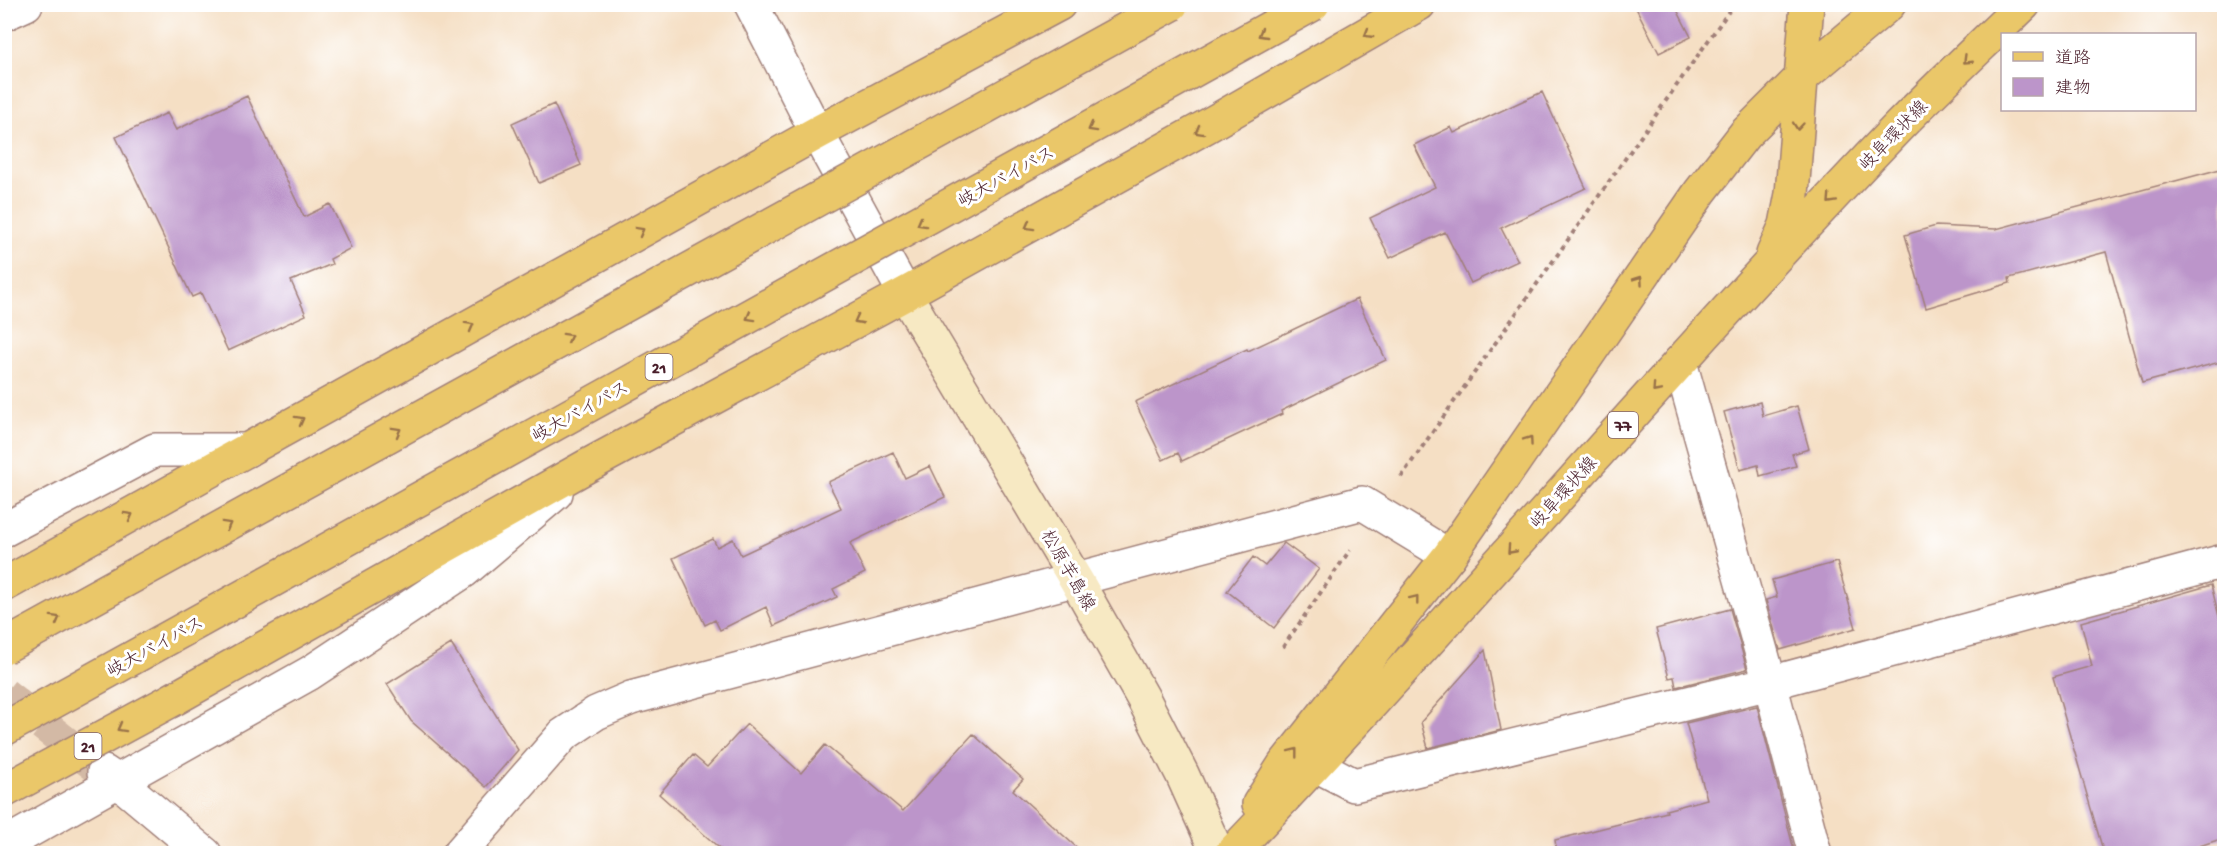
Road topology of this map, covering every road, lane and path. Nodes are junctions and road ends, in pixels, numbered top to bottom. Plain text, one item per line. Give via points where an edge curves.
1 (26, 4) edge
2 (750, 4) edge
3 (1059, 4) edge
4 (1172, 4) edge
5 (1313, 4) edge
6 (1419, 4) edge
7 (1734, 4) edge
8 (1807, 4) edge
9 (1889, 4) edge
10 (2024, 4) edge
11 (4, 14) edge
12 (1802, 77) junction
13 (817, 133) junction
14 (1749, 289) junction
15 (905, 294) junction
16 (1680, 362) junction
17 (247, 450) junction
18 (587, 466) junction
19 (1377, 512) junction
20 (4, 530) edge
21 (1449, 556) junction
22 (2224, 561) edge
23 (1076, 580) junction
24 (4, 585) edge
25 (4, 647) edge
26 (1283, 647) dead end
27 (1770, 683) junction
28 (4, 729) edge
29 (1316, 765) junction
30 (111, 777) junction
31 (4, 792) edge
32 (4, 845) edge
33 (205, 854) edge
34 (459, 854) edge
35 (1218, 854) edge
36 (1230, 854) edge
37 (1815, 854) edge

1 - 11 street
2 - 13 street
3 - 13 main road
25 -> 4 main road, bridge
5 -> 28 main road, 岐大バイパス / 21, bridge
6 -> 15 main road, 21
7 - 19 path
8 - 12 main road
9 - 12 main road, 岐阜環状線 / 77
10 -> 14 main road, 岐阜環状線 / 77 via 1899,126
12 -> 14 main road via 1786,225 1773,254
21 -> 12 main road, 岐阜環状線 / 77 via 1700,192 1745,134
13 - 15 street
17 -> 13 main road
14 - 16 main road, 岐阜環状線 / 77
15 -> 18 main road, 21
15 - 23 main road, 松原芋島線
16 - 27 street
16 -> 29 main road, 岐阜環状線 / 77
17 - 20 street via 155,450
24 -> 17 main road
18 - 30 street via 464,571 310,673
18 -> 31 main road, 21, bridge
19 - 21 street
19 - 23 street via 1362,503
19 - 26 path
36 -> 21 main road, 岐阜環状線 / 77 via 1284,765
22 - 27 street
23 - 34 street via 631,698 596,712 563,735
23 - 35 main road, 松原芋島線 via 1153,717
27 - 29 street via 1354,785
27 - 37 street
29 - 36 main road, 岐阜環状線 / 77
30 - 32 street
30 - 33 street

